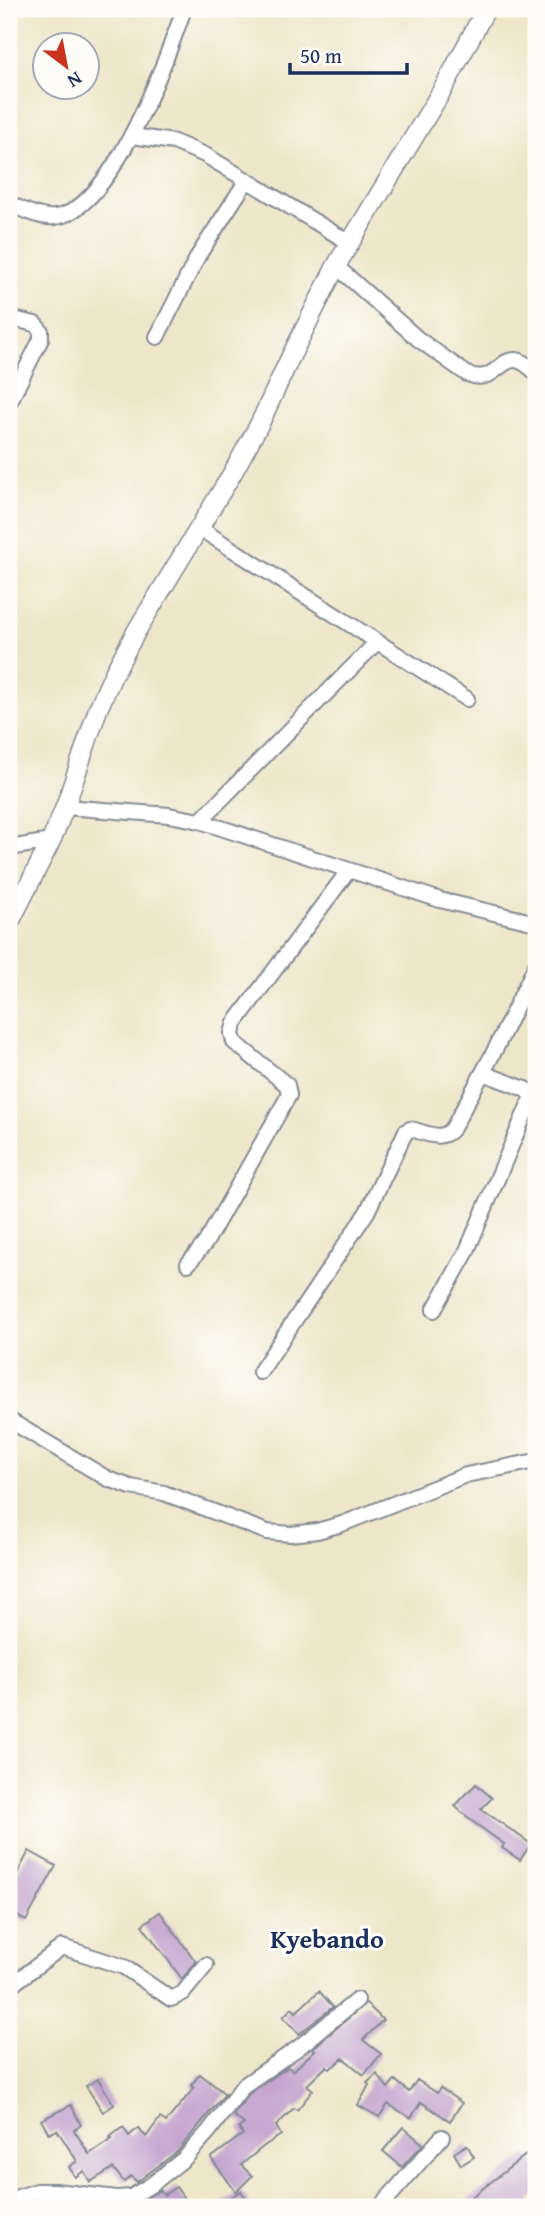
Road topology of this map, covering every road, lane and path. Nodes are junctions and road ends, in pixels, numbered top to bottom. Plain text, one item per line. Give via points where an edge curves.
1 (184, 9) edge
2 (486, 9) edge
3 (132, 136) junction
4 (247, 180) junction
5 (9, 204) edge
6 (350, 243) junction
7 (336, 266) junction
8 (9, 318) edge
9 (157, 337) dead end
10 (536, 373) edge
11 (9, 403) edge
12 (199, 528) junction
13 (377, 642) junction
14 (467, 699) dead end
15 (65, 807) junction
16 (200, 821) junction
17 (51, 841) junction
18 (9, 848) edge
19 (349, 870) junction
20 (535, 922) edge
21 (9, 924) edge
22 (536, 965) edge
23 (482, 1073) junction
24 (188, 1264) dead end
25 (434, 1310) dead end
26 (260, 1372) dead end
27 (9, 1420) edge
28 (536, 1461) edge
29 (206, 1965) dead end
30 (9, 1987) edge
31 (357, 2000) dead end
32 (442, 2137) dead end
33 (9, 2200) edge
34 (380, 2207) edge

1 - 3 street
2 - 6 street
3 - 4 street via 174,142
3 - 5 street via 89,200 75,210 55,217
4 - 6 street
4 - 9 street via 198,256
6 - 7 street
7 - 10 street via 418,339 467,374 486,376 516,360
7 - 12 street via 260,423
8 - 11 street via 35,324 41,339
12 - 13 street
12 - 15 street via 114,673 97,709
13 - 14 street
13 - 16 street
15 - 16 street
15 - 17 street
16 - 19 street
17 - 18 street
17 - 21 street
19 - 20 street via 440,900
19 - 24 street via 235,1023 234,1042 288,1085 289,1095 206,1242
22 - 23 street
23 - 25 street via 525,1089 531,1099 466,1253
23 - 26 street via 447,1135 406,1132 367,1212
27 - 28 street via 108,1479 164,1493 267,1532 291,1534 342,1524 466,1475
29 - 30 street via 183,1993 171,1999 124,1967 62,1947
31 - 33 street via 298,2049 243,2086 185,2158 131,2197 37,2191
32 - 34 street

